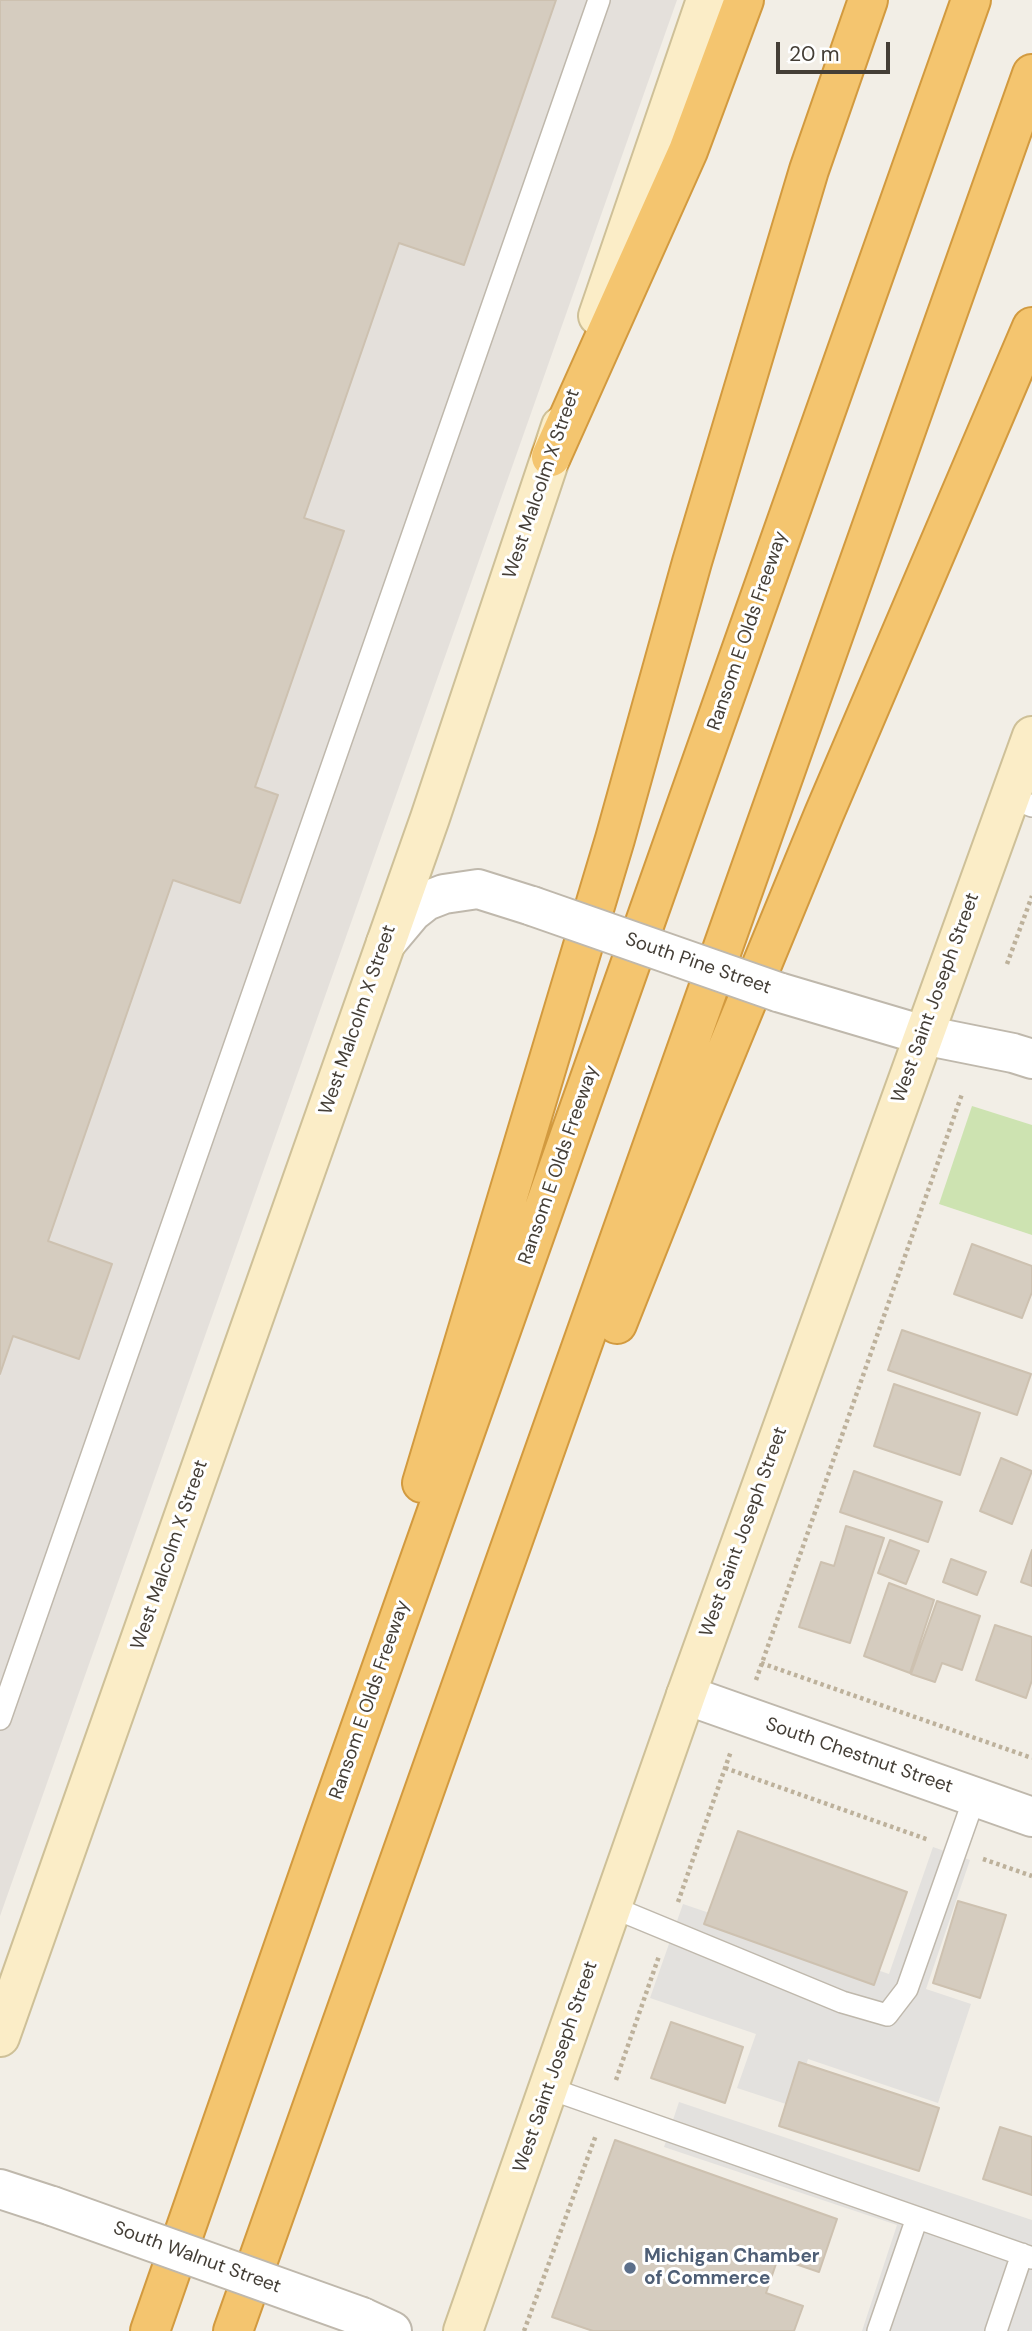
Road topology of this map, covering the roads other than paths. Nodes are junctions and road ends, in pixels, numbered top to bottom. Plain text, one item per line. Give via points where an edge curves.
1 (599, 0) edge
2 (706, 0) edge
3 (744, 0) edge
4 (868, 0) edge
5 (971, 0) edge
6 (1032, 74) edge
7 (1032, 327) edge
8 (551, 457) junction
9 (1032, 736) edge
10 (1020, 801) edge
11 (384, 946) junction
12 (923, 1035) junction
13 (1032, 1059) edge
14 (686, 1695) junction
15 (0, 1719) edge
16 (435, 1766) junction
17 (975, 1796) junction
18 (1032, 1817) edge
19 (324, 1830) junction
20 (612, 1907) junction
21 (0, 2037) edge
22 (548, 2088) junction
23 (0, 2189) edge
24 (917, 2218) junction
25 (1027, 2256) edge
26 (377, 2324) edge
27 (150, 2331) edge
28 (233, 2331) edge
29 (463, 2331) edge
30 (878, 2331) edge
31 (996, 2331) edge

1 - 15 lane
2 - 8 main road, West Malcolm X Street
3 - 8 highway via 688,151
4 - 19 highway via 808,170 570,990 451,1379
5 - 19 highway, Ransom E Olds Freeway
6 - 16 highway
7 - 16 highway via 818,826 591,1394
8 - 11 main road, West Malcolm X Street
9 - 10 main road, West Saint Joseph Street
10 - 12 main road, West Saint Joseph Street
11 - 12 street, South Pine Street, bridge via 426,901 478,889 778,992
11 - 21 main road, West Malcolm X Street
12 - 13 street, South Pine Street
12 - 14 main road, West Saint Joseph Street
14 - 17 street, South Chestnut Street
14 - 20 main road, West Saint Joseph Street
16 - 28 highway
17 - 18 street, South Chestnut Street
17 - 20 lane via 907,1989 887,2015 842,2002
19 - 27 highway, Ransom E Olds Freeway
20 - 22 main road, West Saint Joseph Street
22 - 24 lane
22 - 29 main road, West Saint Joseph Street
23 - 26 street, South Walnut Street, bridge
24 - 25 lane
24 - 30 lane
25 - 31 lane

